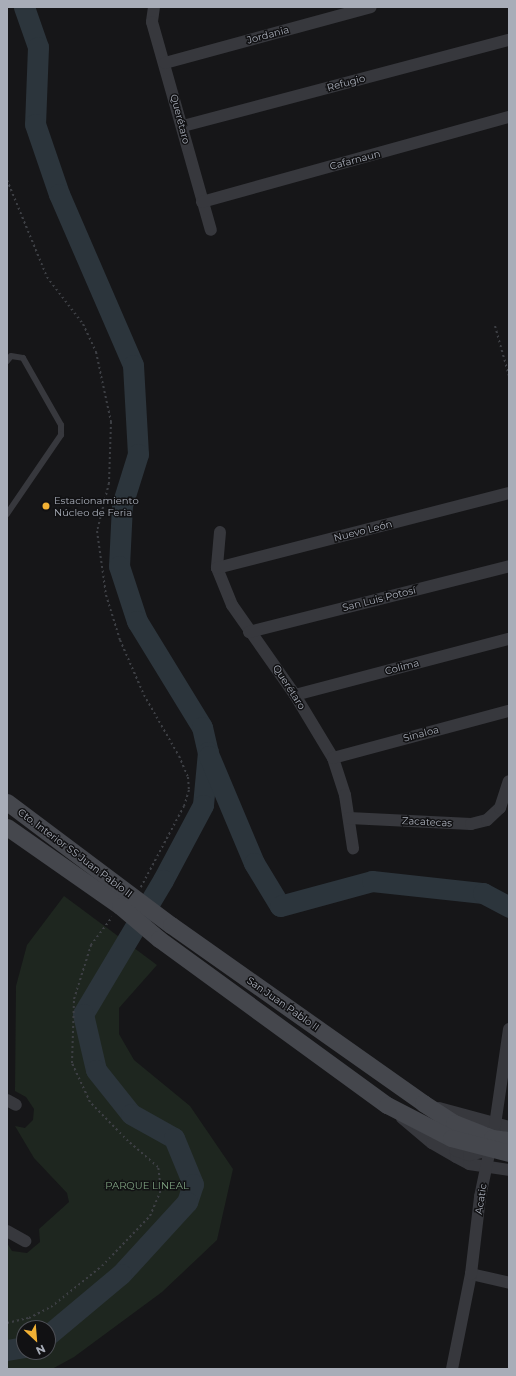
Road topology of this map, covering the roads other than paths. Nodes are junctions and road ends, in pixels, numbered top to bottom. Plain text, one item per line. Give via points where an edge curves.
1 (154, 7) edge
2 (368, 7) edge
3 (509, 40) edge
4 (165, 63) junction
5 (509, 117) edge
6 (183, 126) junction
7 (202, 202) junction
8 (211, 230) dead end
9 (7, 361) edge
10 (509, 494) edge
11 (7, 514) edge
12 (220, 532) dead end
13 (509, 566) edge
14 (217, 568) junction
15 (249, 632) junction
16 (509, 639) edge
17 (295, 695) junction
18 (509, 711) edge
19 (333, 758) junction
20 (509, 781) edge
21 (7, 802) edge
22 (349, 818) junction
23 (7, 827) edge
24 (353, 848) dead end
25 (139, 901) joint
26 (133, 920) joint
27 (509, 1029) edge
28 (387, 1105) junction
29 (412, 1127) junction
30 (509, 1127) edge
31 (497, 1138) edge
32 (509, 1153) edge
33 (486, 1166) junction
34 (509, 1170) edge
35 (7, 1231) edge
36 (25, 1241) dead end
37 (471, 1274) junction
38 (509, 1283) edge
39 (452, 1369) edge

1 - 4 street, Querétaro via 152,22
2 - 4 street, Jordania
3 - 6 street, Refugio
4 - 6 street, Querétaro
5 - 7 street, Cafarnaun
6 - 7 street, Querétaro
7 - 8 street, Querétaro
9 - 11 lane via 11,356 23,358 61,424 61,435
10 - 14 street, Nuevo León
12 - 14 street, Querétaro
13 - 15 street, San Luis Potosí
14 - 15 street, Querétaro via 232,605
15 - 17 street, Querétaro
16 - 17 street, Colima
17 - 19 street, Querétaro
18 - 19 street, Sinaloa
19 - 22 street, Querétaro
20 - 22 street, Zacatecas via 500,808 487,820 471,824
21 - 25 main road, Cto. Interior SS Juan Pablo II
22 - 24 street, Querétaro
23 - 26 main road, Cto. Interior SS Juan Pablo II via 120,906
25 - 31 main road, San Juan Pablo II via 423,1103 454,1123
26 - 28 main road, San Juan Pablo II
27 - 31 street, Acatic
28 - 29 street, San Juan Pablo II
28 - 31 main road, San Juan Pablo II via 451,1138
29 - 31 street via 443,1145 469,1155
29 - 33 street, San Juan Pablo II via 456,1158 469,1164
30 - 31 street, San Juan Pablo II
31 - 32 main road, San Juan Pablo II
31 - 33 street, Acatic
33 - 34 street, San Juan Pablo II
33 - 37 street, Acatic
35 - 36 street
37 - 38 street
37 - 39 street, Acatic

